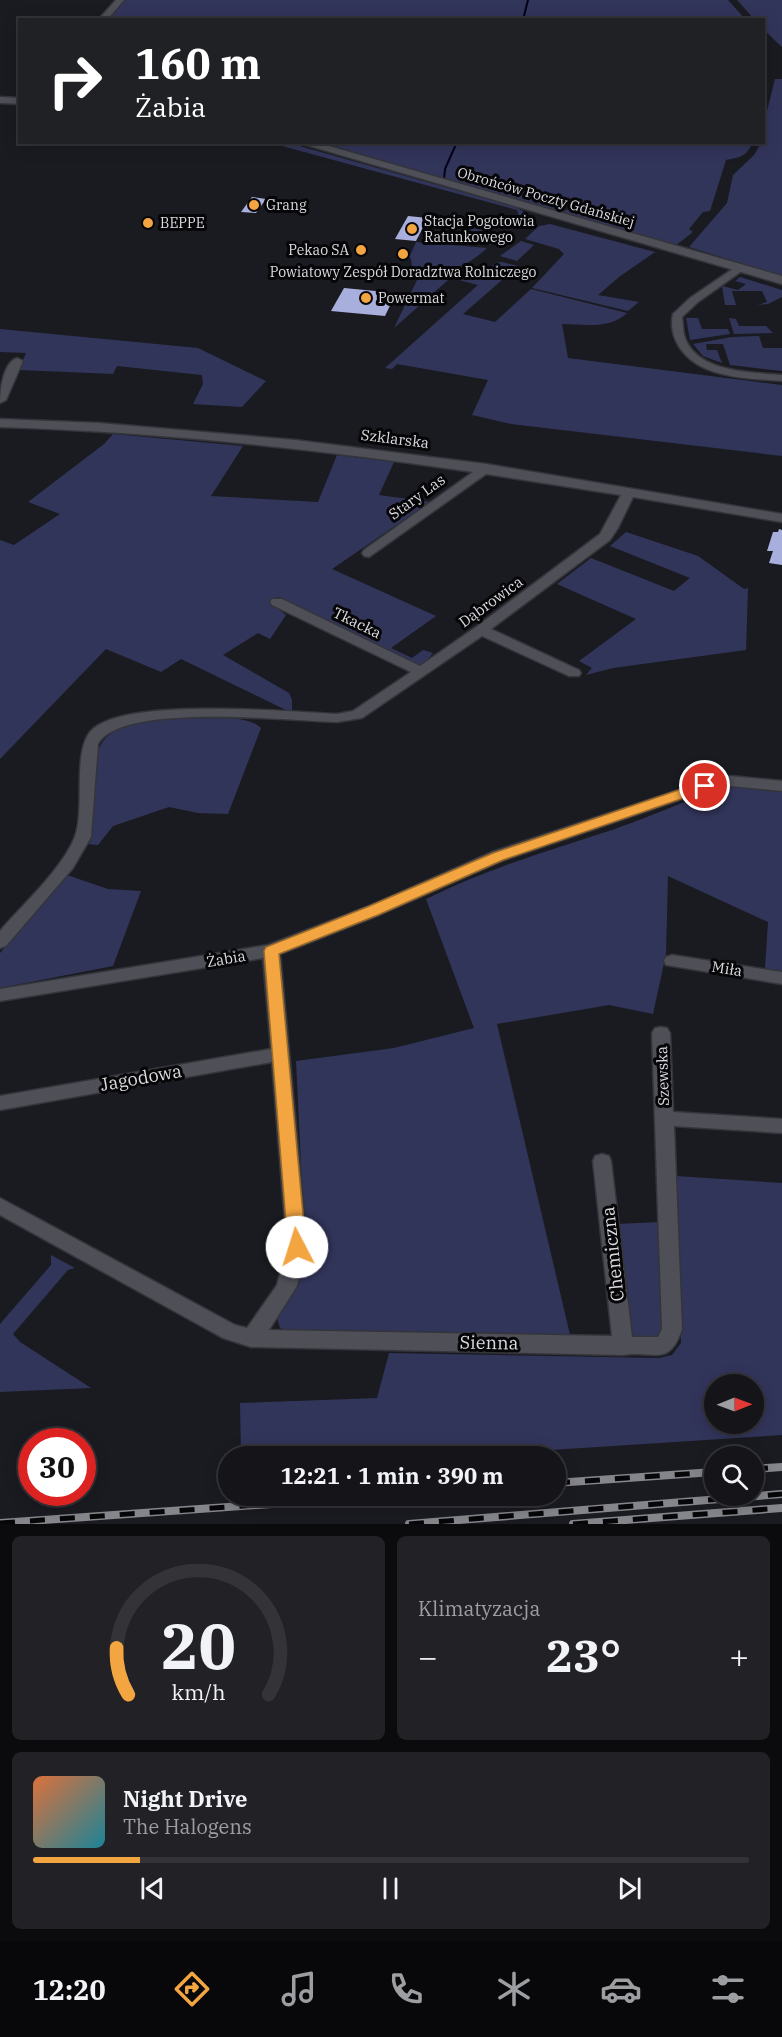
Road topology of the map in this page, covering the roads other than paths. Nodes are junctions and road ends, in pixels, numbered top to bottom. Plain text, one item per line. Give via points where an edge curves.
1 (120, 0) edge
2 (104, 18) edge
3 (0, 100) edge
4 (18, 101) edge
5 (308, 144) edge
6 (741, 268) junction
7 (782, 280) edge
8 (17, 361) dead end
9 (782, 378) edge
10 (0, 400) edge
11 (0, 423) edge
12 (486, 468) junction
13 (629, 492) junction
14 (782, 518) edge
15 (369, 553) dead end
16 (277, 602) dead end
17 (481, 630) junction
18 (422, 672) junction
19 (574, 673) dead end
20 (782, 786) edge
21 (0, 942) edge
22 (271, 951) junction
23 (672, 961) dead end
24 (782, 978) edge
25 (0, 995) edge
26 (661, 1033) dead end
27 (281, 1054) junction
28 (0, 1103) edge
29 (664, 1118) junction
30 (782, 1126) edge
31 (602, 1161) dead end
32 (0, 1206) edge
33 (251, 1338) junction
34 (623, 1346) junction

1 - 2 street
3 - 4 street
5 - 6 street, Obrońców Poczty Gdańskiej
6 - 7 street, Obrońców Poczty Gdańskiej
6 - 9 street via 676,316 680,340 692,358 709,367
8 - 10 street
11 - 12 street, Szklarska via 128,428 397,455
12 - 13 street, Szklarska
12 - 15 street, Stary Las
13 - 14 street, Szklarska
13 - 17 street, Dąbrowica via 605,537
16 - 18 street, Tkacka
17 - 18 street, Dąbrowica
17 - 19 street
18 - 21 street, Dąbrowica via 374,706 347,717 159,715 102,730 91,744 85,831 67,864
20 - 22 street, Żabia via 730,781 705,786 498,856
22 - 25 street, Żabia
22 - 27 street
23 - 24 street, Miła
26 - 29 street, Szewska
27 - 28 street, Jagodowa
27 - 33 street via 297,1247 295,1271 287,1290
29 - 30 street
29 - 34 street, Sienna via 671,1335 663,1346
31 - 34 street, Chemiczna
32 - 33 street, Sienna via 144,1287 230,1332
33 - 34 street, Sienna

